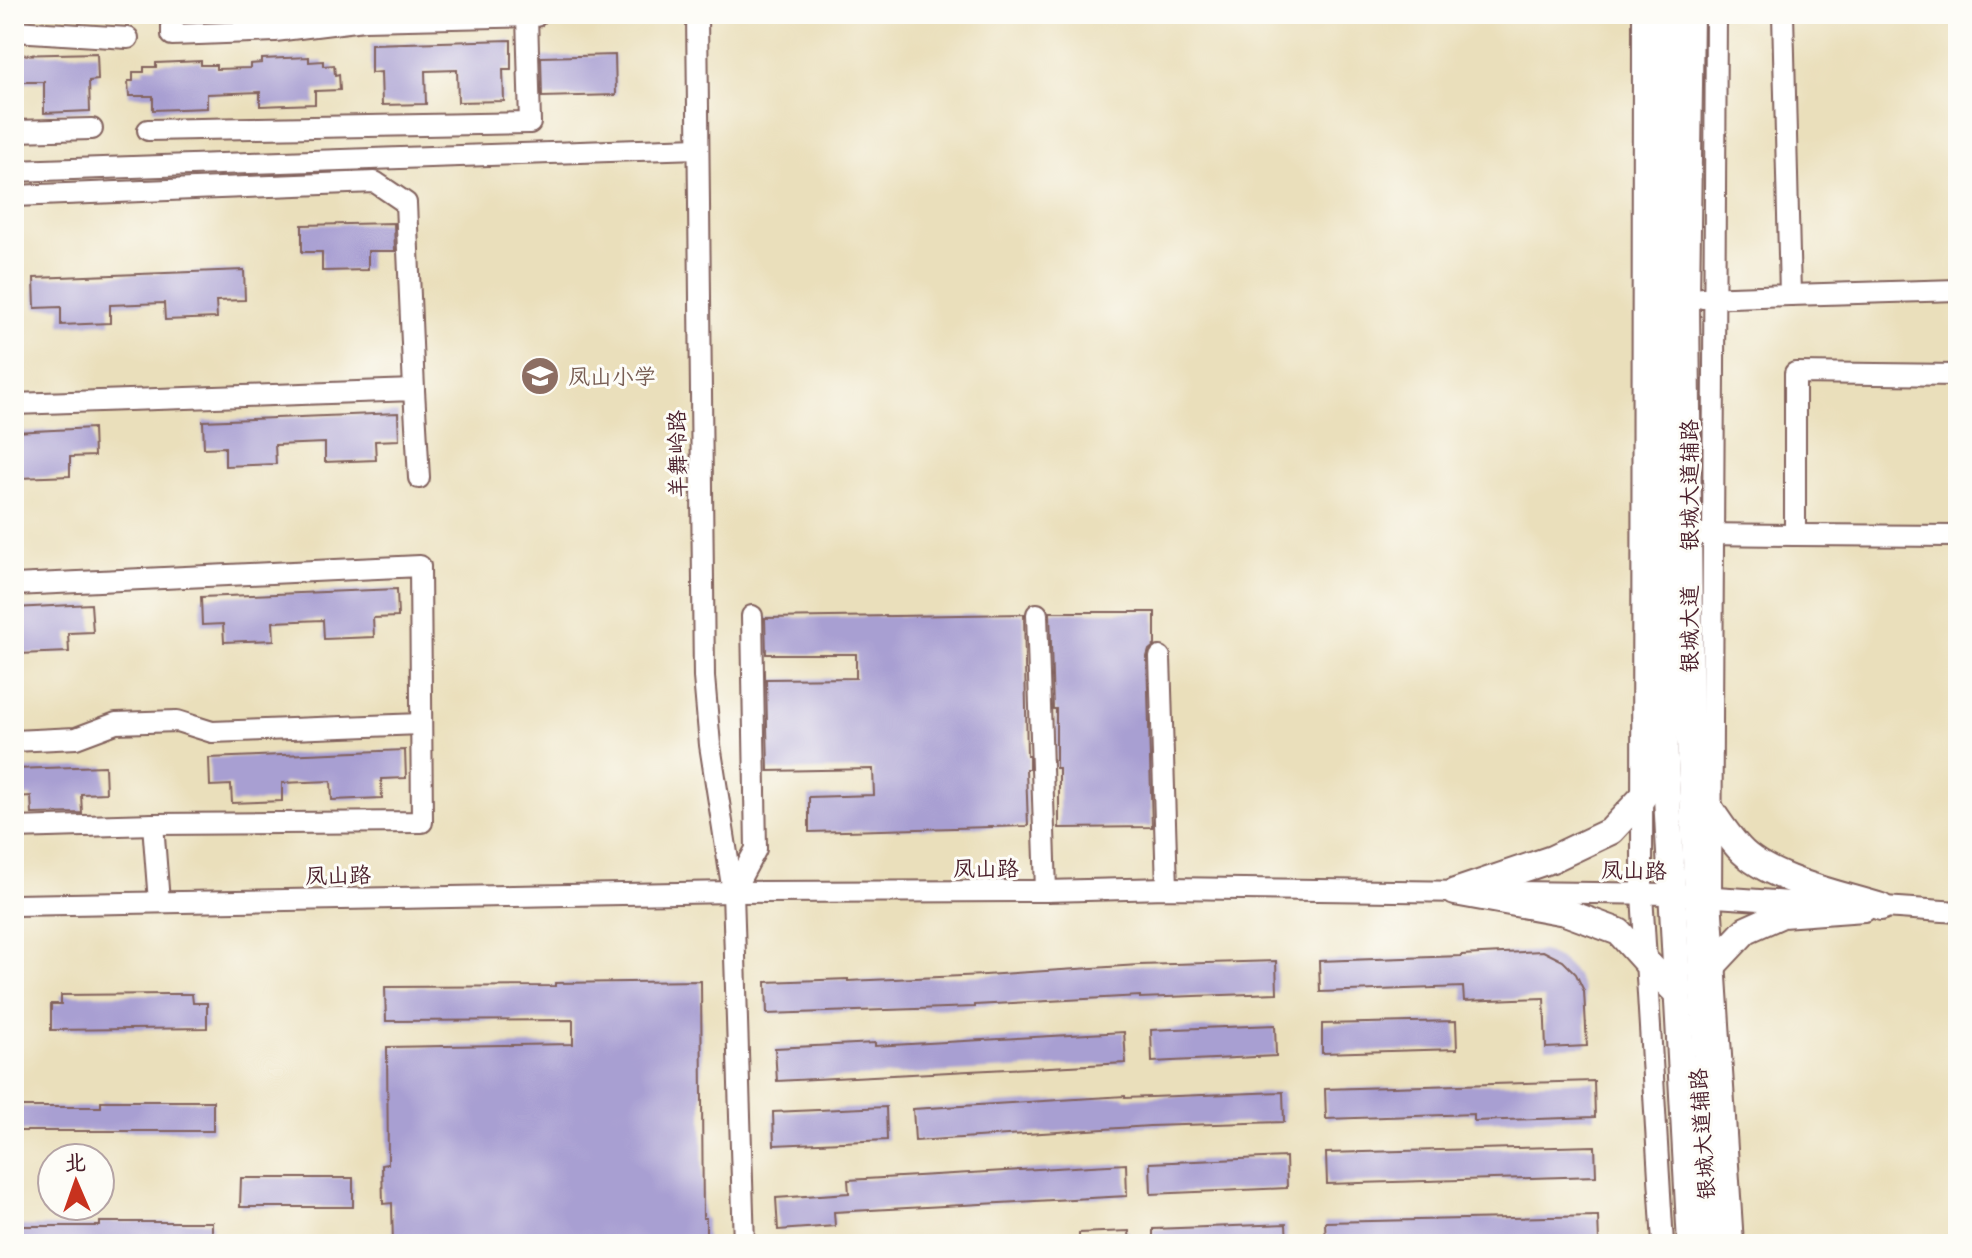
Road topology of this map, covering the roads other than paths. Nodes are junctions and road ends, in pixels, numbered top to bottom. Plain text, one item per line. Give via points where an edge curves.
1 (172, 14) edge
2 (697, 14) edge
3 (1643, 14) edge
4 (1665, 14) edge
5 (1690, 14) edge
6 (1716, 14) edge
7 (1783, 14) edge
8 (532, 15) edge
9 (14, 31) edge
10 (128, 38) dead end
11 (92, 129) dead end
12 (148, 130) dead end
13 (14, 131) edge
14 (698, 148) junction
15 (14, 171) edge
16 (14, 196) edge
17 (1958, 290) edge
18 (1790, 295) junction
19 (1686, 298) junction
20 (1958, 375) edge
21 (414, 390) junction
22 (14, 404) edge
23 (419, 478) dead end
24 (1688, 534) junction
25 (1795, 535) junction
26 (1958, 536) edge
27 (14, 585) edge
28 (1037, 614) dead end
29 (752, 616) dead end
30 (1160, 657) dead end
31 (421, 724) junction
32 (14, 741) edge
33 (1665, 763) junction
34 (1691, 779) junction
35 (1642, 798) junction
36 (1712, 811) junction
37 (153, 824) junction
38 (14, 828) edge
39 (1167, 888) junction
40 (1046, 891) junction
41 (733, 892) junction
42 (1455, 892) junction
43 (1642, 894) junction
44 (1693, 896) junction
45 (159, 902) junction
46 (14, 905) edge
47 (1881, 907) junction
48 (1958, 912) edge
49 (1646, 962) junction
50 (1715, 963) junction
51 (1690, 992) junction
52 (744, 1244) edge
53 (1663, 1244) edge
54 (1691, 1244) edge
55 (1716, 1244) edge
56 (1733, 1244) edge

1 - 8 street via 172,35 275,31 364,20
2 - 14 street, 羊舞岭路
3 - 35 street, 银城大道辅路
4 - 33 main road, 银城大道
5 - 19 main road, 银城大道
6 - 36 street, 银城大道辅路
7 - 18 street
8 - 12 street via 530,123
9 - 10 street
11 - 13 street
14 - 15 street
14 - 41 street, 羊舞岭路 via 704,677
16 - 21 street via 375,182 406,203
17 - 18 street
18 - 19 street
19 - 24 main road, 银城大道
20 - 25 street via 1795,373
21 - 22 street
21 - 23 street
24 - 25 street
24 - 34 main road, 银城大道
25 - 26 street
27 - 31 street via 420,566
28 - 40 street
29 - 41 street via 756,849
30 - 39 street
31 - 32 street via 212,732 177,721 116,723 76,738
31 - 37 street via 422,822
33 - 35 main road
33 - 44 main road, 银城大道
34 - 36 main road
34 - 44 main road, 银城大道
35 - 42 main road via 1611,831 1552,859
35 - 43 street, 银城大道辅路
36 - 44 street, 银城大道辅路
36 - 47 main road via 1741,850 1780,876
37 - 38 street
37 - 45 street
39 - 40 street, 凤山路
39 - 42 street, 凤山路
40 - 41 street, 凤山路
41 - 45 street, 凤山路
41 - 52 street, 羊舞岭路
42 - 43 street, 凤山路
42 - 49 main road via 1565,912 1619,932
43 - 44 street, 凤山路
43 - 49 street, 银城大道辅路
44 - 47 street, 凤山路
44 - 50 street, 银城大道辅路
44 - 51 main road, 银城大道
45 - 46 street, 凤山路
47 - 48 street, 凤山路
47 - 50 main road via 1782,914 1746,930
49 - 51 main road
49 - 53 street, 银城大道辅路
50 - 51 main road
50 - 56 street, 银城大道辅路
51 - 54 main road, 银城大道
51 - 55 main road, 银城大道

